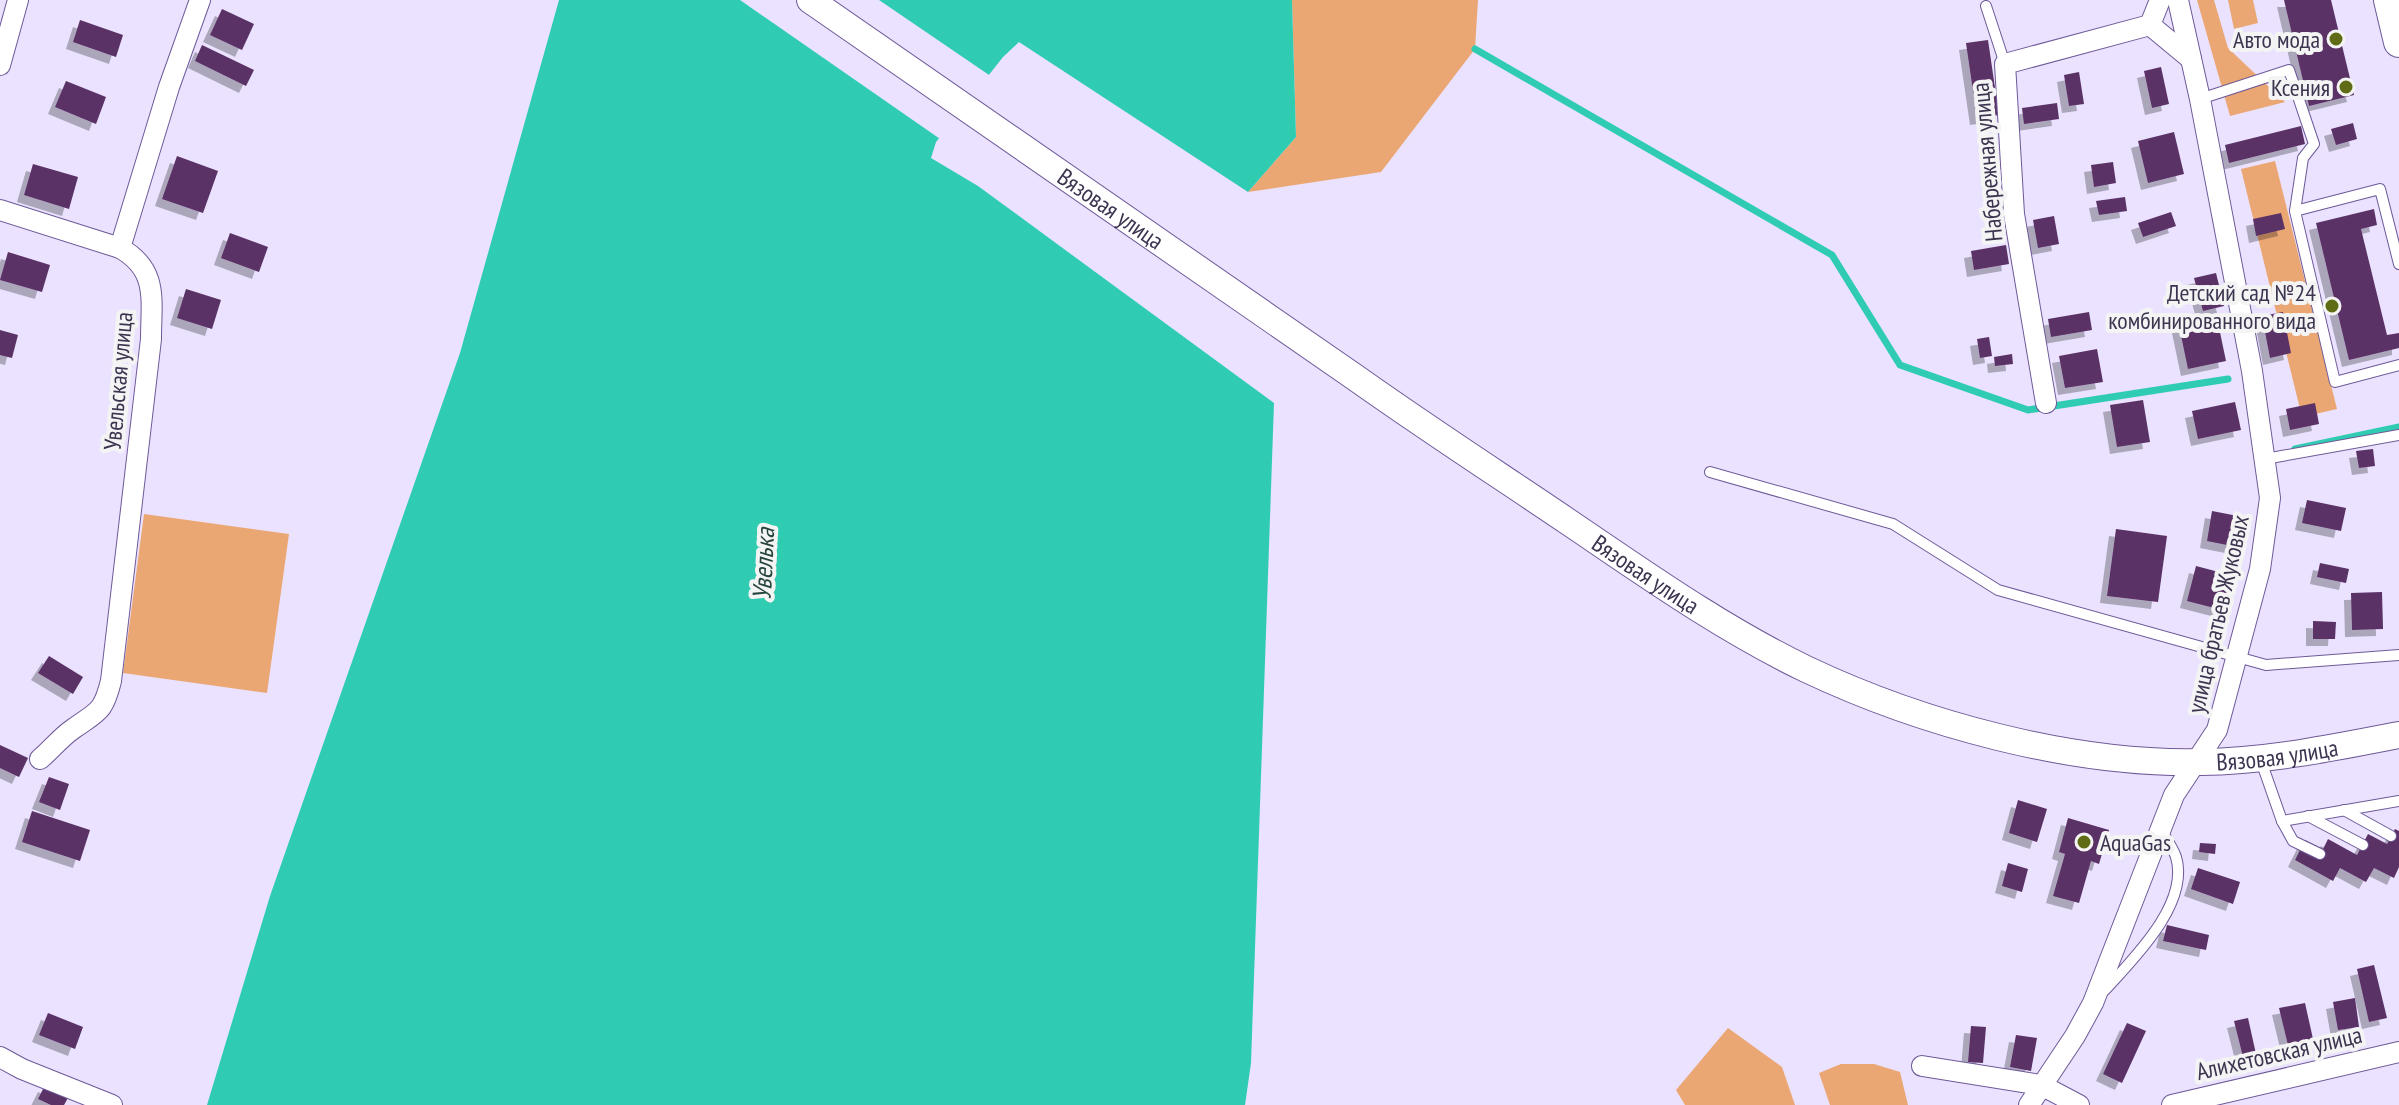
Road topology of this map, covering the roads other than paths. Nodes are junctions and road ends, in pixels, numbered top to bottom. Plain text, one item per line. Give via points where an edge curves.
1 (18, 0) edge
2 (200, 0) edge
3 (810, 0) edge
4 (2160, 0) edge
5 (2178, 0) edge
6 (2389, 0) edge
7 (1986, 6) dead end
8 (2150, 25) junction
9 (2399, 42) edge
10 (2191, 59) junction
11 (2005, 64) junction
12 (0, 65) edge
13 (2200, 99) junction
14 (0, 210) edge
15 (2295, 211) junction
16 (120, 248) junction
17 (2399, 264) edge
18 (2399, 365) edge
19 (2046, 403) dead end
20 (2399, 435) edge
21 (2265, 459) junction
22 (1710, 472) dead end
23 (2399, 655) edge
24 (2236, 656) junction
25 (2399, 735) edge
26 (40, 759) dead end
27 (2261, 759) junction
28 (2196, 762) junction
29 (2399, 801) edge
30 (2344, 810) junction
31 (2307, 816) junction
32 (2282, 821) junction
33 (2160, 828) junction
34 (2391, 836) dead end
35 (2363, 845) dead end
36 (2320, 854) dead end
37 (2093, 1003) junction
38 (2399, 1052) edge
39 (0, 1057) edge
40 (1922, 1066) dead end
41 (2041, 1085) junction
42 (112, 1105) edge
43 (2029, 1105) edge
44 (2079, 1105) edge
45 (2172, 1105) edge

1 - 12 street
2 - 16 street
3 - 28 street, Вязовая улица via 1410,416 1691,604 1803,667 1942,721 2028,743
4 - 8 street
5 - 10 street, улица братьев Жуковых
6 - 9 main road
7 - 11 lane
8 - 10 street
8 - 11 street, Набережная улица
10 - 13 street, улица братьев Жуковых
11 - 19 street, Набережная улица via 2014,214
13 - 15 lane via 2289,70 2314,144 2303,158
13 - 21 street, улица братьев Жуковых
14 - 16 street
15 - 17 lane via 2380,189
15 - 18 lane via 2335,382
16 - 26 street, Увельская улица via 133,255 148,276 151,339 111,681 95,717
20 - 21 lane
21 - 24 street, улица братьев Жуковых via 2270,498 2260,569
22 - 24 lane via 1893,524 1998,590
23 - 24 lane via 2266,665
24 - 28 street, улица братьев Жуковых via 2217,730
25 - 27 street, Вязовая улица
27 - 28 street, Вязовая улица
27 - 32 lane
28 - 33 street, улица братьев Жуковых
29 - 30 lane
30 - 31 lane
30 - 34 lane
31 - 32 lane
31 - 35 lane
32 - 36 lane via 2293,841
33 - 37 street, улица братьев Жуковых
33 - 37 lane via 2176,858 2177,883 2169,909 2138,954
37 - 41 street, улица братьев Жуковых
38 - 45 street, Алихетовская улица
39 - 42 street
40 - 41 street
41 - 43 street, улица братьев Жуковых
41 - 44 street

